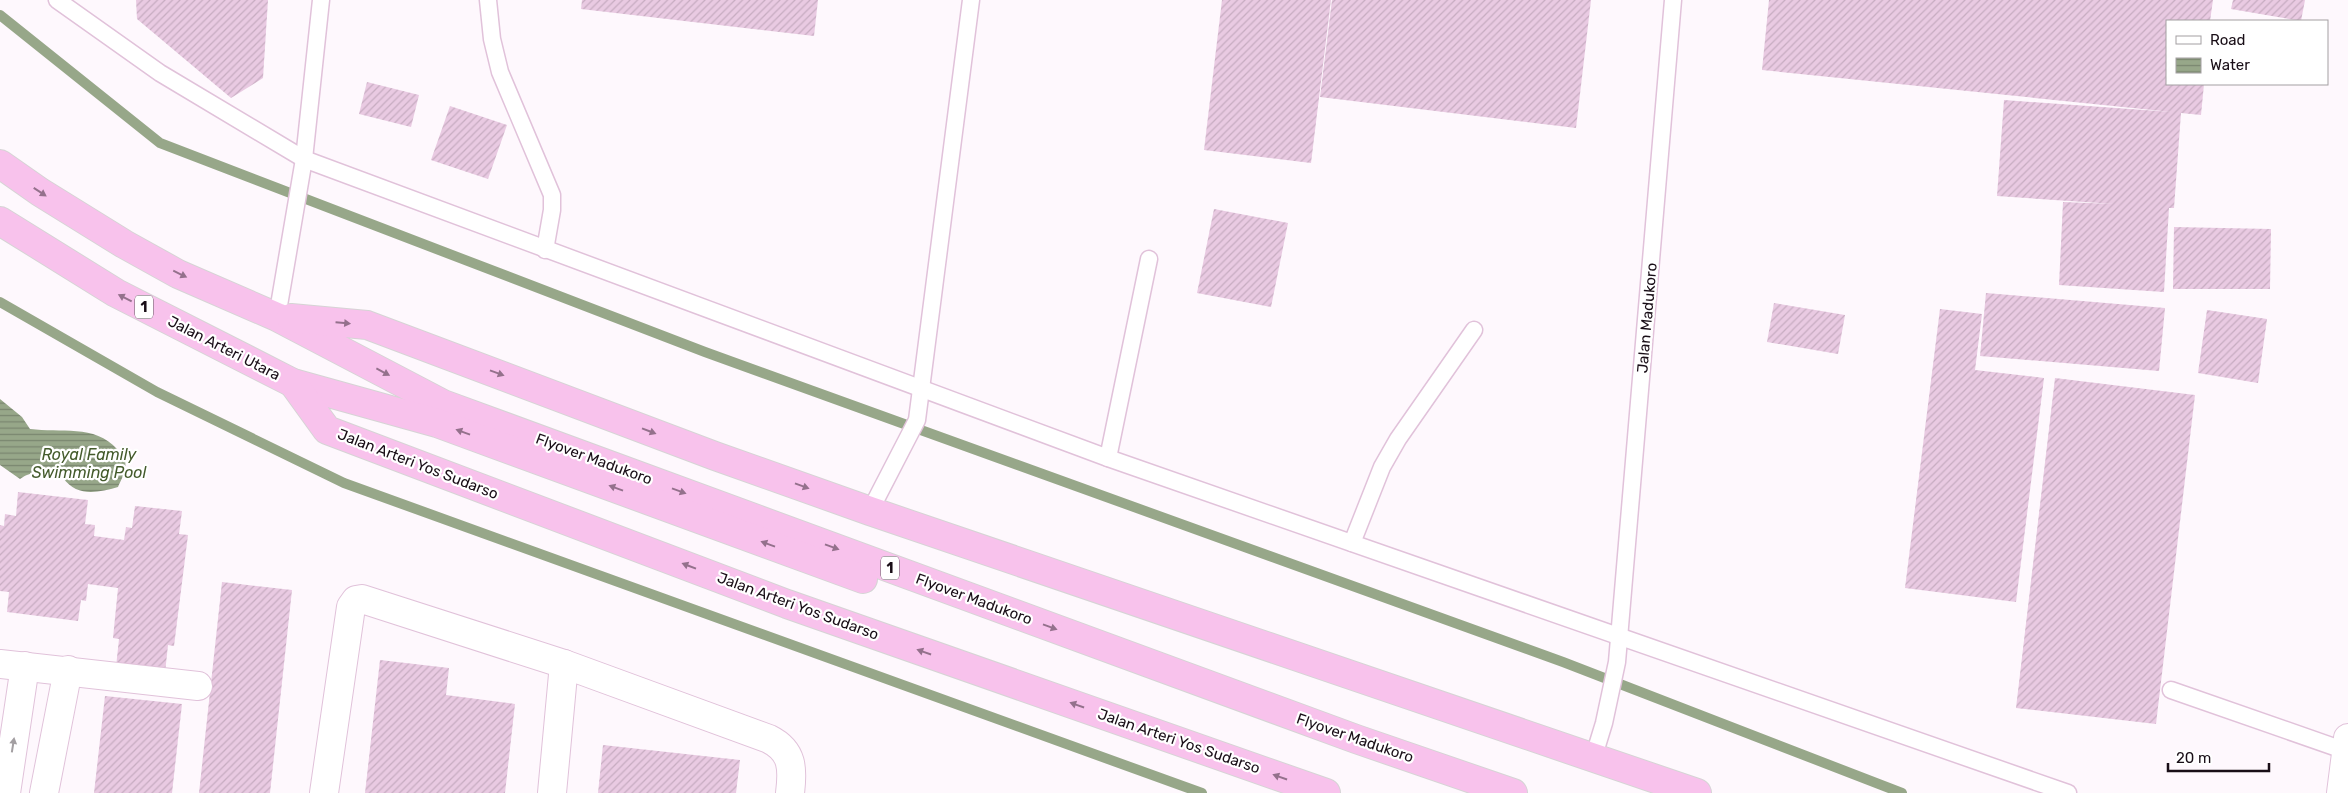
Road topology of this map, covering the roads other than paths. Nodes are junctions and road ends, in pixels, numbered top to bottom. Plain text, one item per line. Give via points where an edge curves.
1 (57, 0) edge
2 (321, 0) edge
3 (488, 0) edge
4 (971, 0) edge
5 (1673, 0) edge
6 (304, 159) junction
7 (0, 164) edge
8 (0, 221) edge
9 (546, 250) junction
10 (1148, 258) dead end
11 (278, 317) junction
12 (1474, 330) dead end
13 (293, 383) junction
14 (922, 389) junction
15 (1108, 458) junction
16 (876, 500) junction
17 (1352, 543) junction
18 (1620, 636) junction
19 (564, 664) junction
20 (13, 665) edge
21 (68, 670) junction
22 (198, 686) dead end
23 (2171, 690) dead end
24 (2347, 745) edge
25 (1593, 759) junction
26 (6, 793) edge
27 (44, 793) edge
28 (324, 793) edge
29 (552, 793) edge
30 (790, 793) edge
31 (1326, 793) edge
32 (1456, 793) edge
33 (1513, 793) edge
34 (1697, 793) edge
35 (2068, 793) edge
36 (2341, 793) edge

1 - 6 lane via 160,73
2 - 6 lane
3 - 9 lane via 500,72 552,195
4 - 14 lane
5 - 18 lane, Jalan Madukoro
6 - 9 lane
6 - 11 lane
7 -> 11 highway, 1 via 124,244 178,274
13 -> 8 highway, Jalan Arteri Utara / 1 via 116,293
9 - 14 lane
10 - 15 lane
11 -> 16 highway via 368,325 715,456
11 -> 33 highway, Flyover Madukoro / 1 via 443,404 1356,739
12 - 17 lane via 1398,439 1382,467
31 -> 13 highway, Jalan Arteri Yos Sudarso via 787,604 327,430
32 -> 13 highway, Flyover Madukoro / 1 via 437,423
14 - 15 lane
14 - 16 lane via 917,420
15 - 17 lane
16 - 25 highway
17 - 18 lane
18 - 25 lane, Jalan Madukoro via 1604,723
18 - 35 lane
19 - 28 street via 362,599 356,600 351,607
19 - 29 street
19 - 30 street via 778,743 791,759
20 - 21 street
26 -> 20 street
21 - 22 street
21 - 27 street
23 - 24 lane
24 - 36 street
25 - 34 highway

